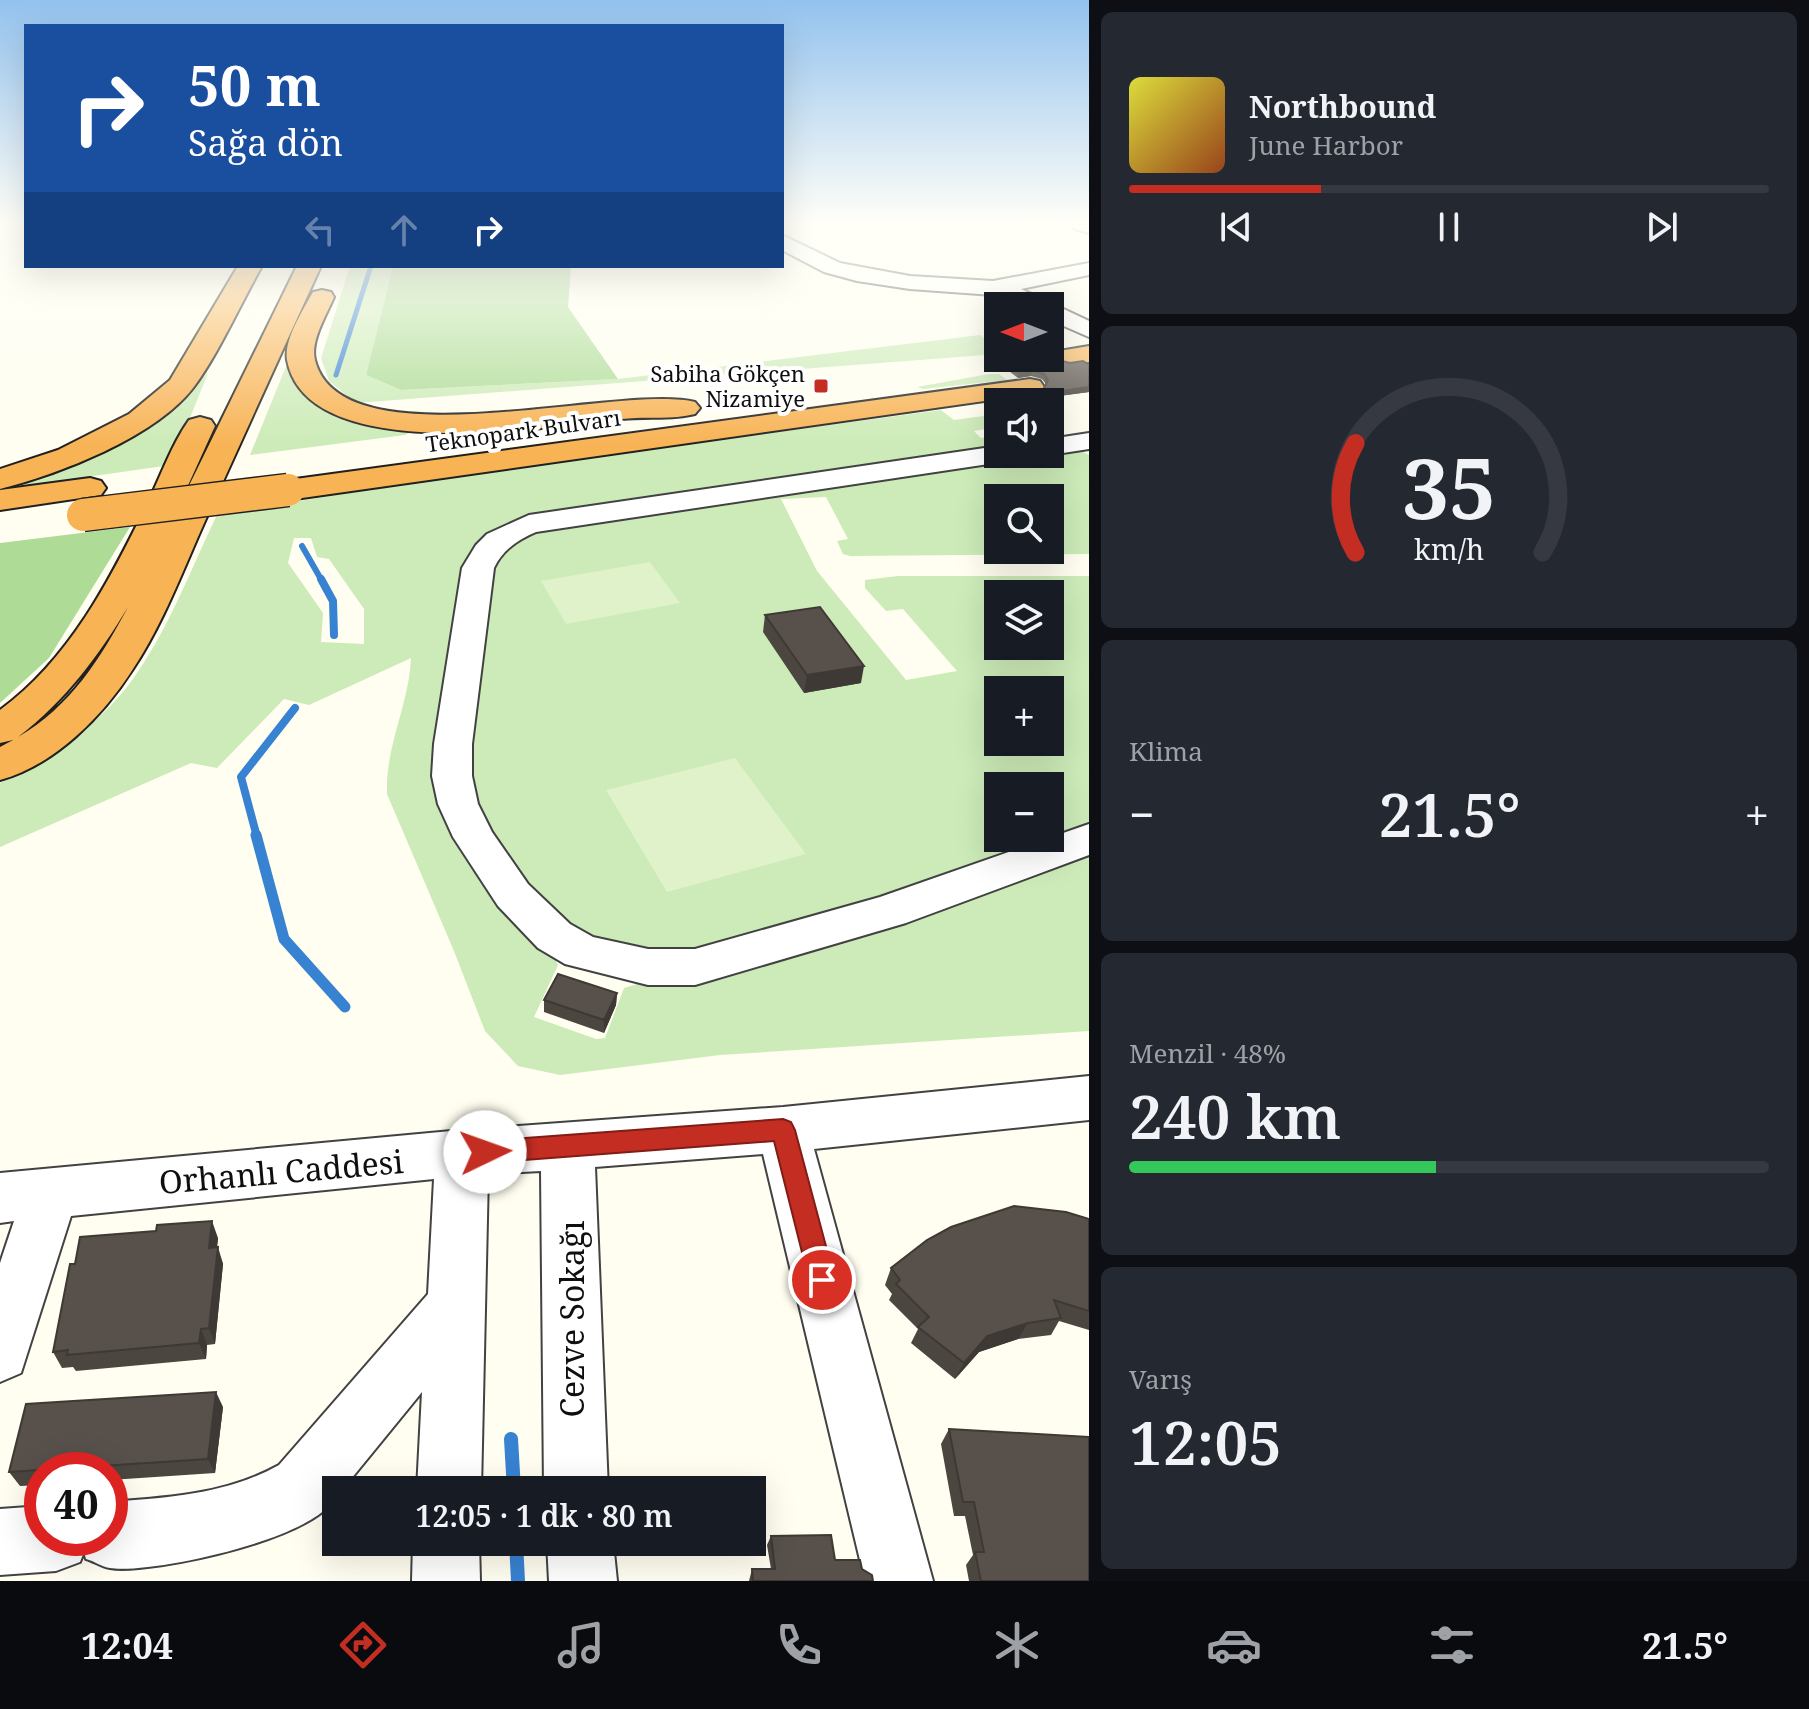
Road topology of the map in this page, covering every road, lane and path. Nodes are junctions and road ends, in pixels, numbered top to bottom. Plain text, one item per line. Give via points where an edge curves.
1 (231, 299) edge
2 (262, 299) edge
3 (294, 299) edge
4 (321, 299) edge
5 (1064, 318) edge
6 (1089, 330) edge
7 (984, 368) edge
8 (1030, 387) dead end
9 (685, 408) junction
10 (1089, 441) edge
11 (1064, 445) edge
12 (329, 456) dead end
13 (984, 457) edge
14 (0, 479) edge
15 (0, 501) edge
16 (86, 501) junction
17 (0, 528) edge
18 (0, 730) edge
19 (0, 766) edge
20 (1089, 839) edge
21 (1089, 1098) edge
22 (783, 1130) junction
23 (567, 1148) junction
24 (462, 1153) junction
25 (26, 1195) edge
26 (456, 1305) junction
27 (0, 1352) edge
28 (450, 1476) edge
29 (575, 1476) edge
30 (319, 1492) edge
31 (128, 1533) edge
32 (24, 1540) edge
33 (0, 1542) edge
34 (446, 1556) edge
35 (581, 1556) edge
36 (446, 1581) edge
37 (583, 1581) edge
38 (899, 1581) edge

1 - 14 highway via 181,385 139,420 69,457
2 - 18 highway via 103,619 52,689
3 - 19 highway via 116,666 73,717
4 - 9 highway via 300,358 304,375 315,388 346,408 403,421 458,425
5 - 6 street
7 - 9 highway, Teknopark Bulvarı
8 - 16 highway, bridge
9 - 12 highway, Teknopark Bulvarı
10 - 11 street
13 - 20 street via 529,524 495,541 478,568 453,744 458,804 513,895 554,936 581,952 648,967 695,967 890,911
15 - 16 highway
16 - 17 highway
21 - 22 street, Orhanlı Caddesi
22 - 23 street, Orhanlı Caddesi
22 - 38 street
23 - 24 street, Orhanlı Caddesi
23 - 29 street, Cezve Sokağı
24 - 25 street, Orhanlı Caddesi
24 - 26 street
25 - 27 street
26 - 28 street
26 - 30 street
30 - 31 street via 230,1519
32 - 33 street
34 - 36 street
35 - 37 street

